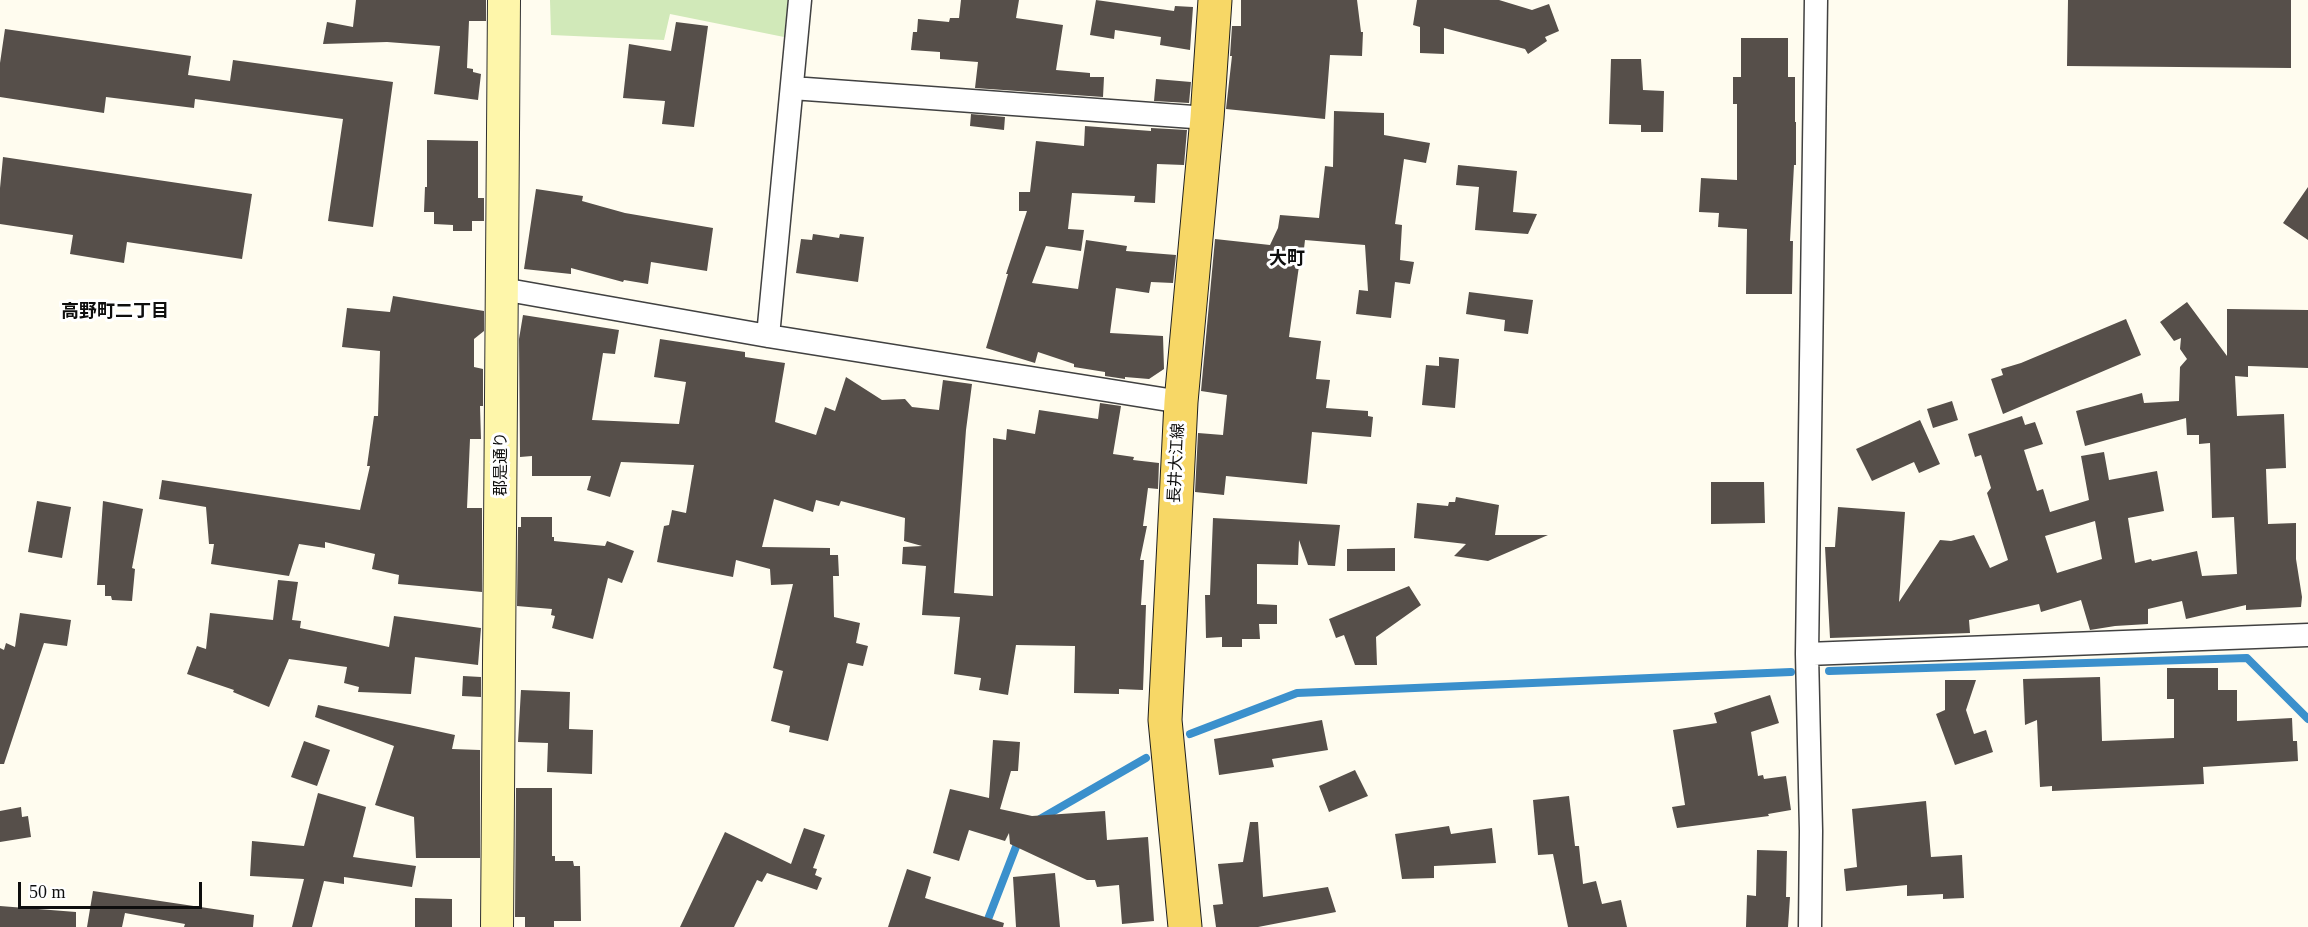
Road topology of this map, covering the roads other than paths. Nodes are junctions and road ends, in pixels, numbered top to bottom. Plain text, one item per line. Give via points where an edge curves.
1 (504, 0) edge
2 (800, 0) edge
3 (1215, 0) edge
4 (1816, 0) edge
5 (792, 88) junction
6 (1207, 118) junction
7 (502, 289) junction
8 (768, 336) junction
9 (1181, 402) junction
10 (2308, 635) edge
11 (1808, 654) junction
12 (497, 927) edge
13 (1185, 927) edge
14 (1810, 927) edge

1 - 7 street, 郡是通り
2 - 5 street
3 - 6 main road, 長井大江線
4 - 11 street
5 - 6 street
5 - 8 street
6 - 9 main road, 長井大江線
7 - 8 street
7 - 12 street, 郡是通り
8 - 9 street
9 - 13 main road, 長井大江線 via 1165,720
10 - 11 street
11 - 14 street

